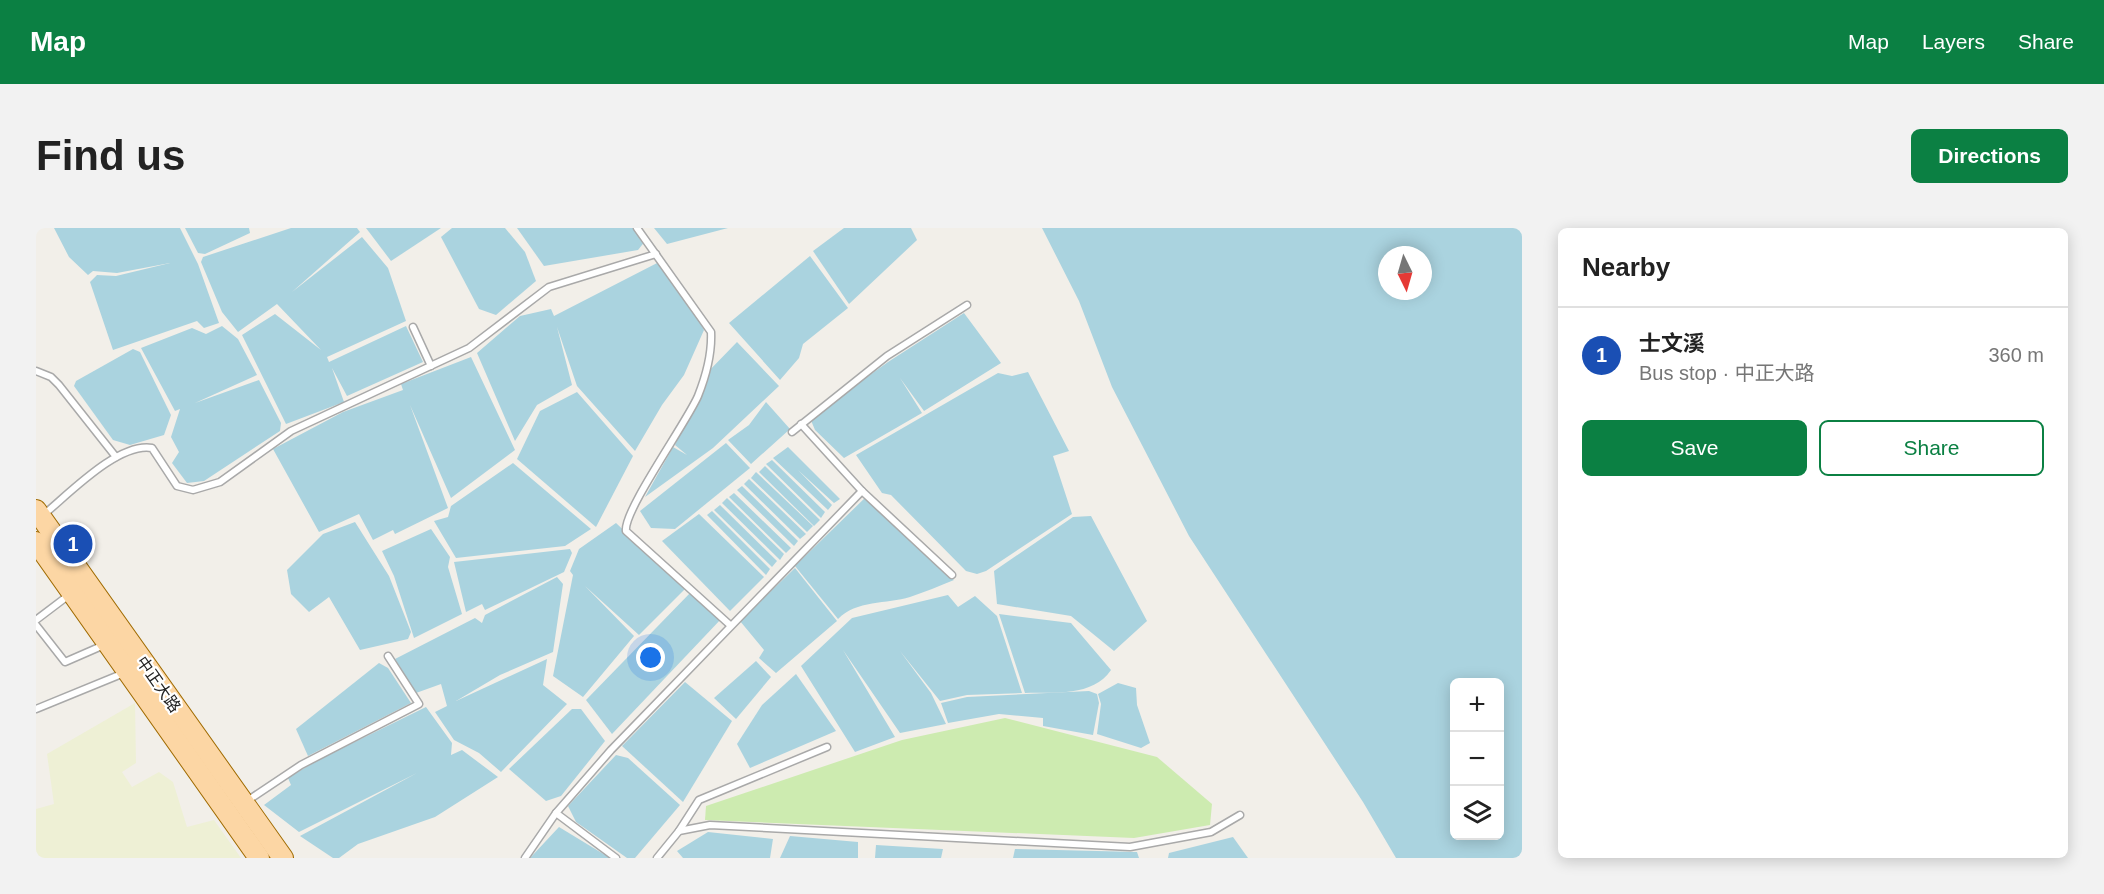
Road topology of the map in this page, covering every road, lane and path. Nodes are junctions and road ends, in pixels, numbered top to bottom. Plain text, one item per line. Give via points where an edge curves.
1 (637, 228) edge
2 (656, 255) junction
3 (967, 305) dead end
4 (413, 327) dead end
5 (431, 366) junction
6 (36, 371) edge
7 (801, 424) junction
8 (792, 432) dead end
9 (116, 457) junction
10 (862, 491) junction
11 (38, 513) edge
12 (36, 542) edge
13 (952, 575) dead end
14 (72, 593) junction
15 (99, 615) junction
16 (36, 620) edge
17 (36, 625) edge
18 (730, 625) junction
19 (108, 644) junction
20 (387, 656) dead end
21 (127, 671) junction
22 (36, 709) edge
23 (827, 747) dead end
24 (244, 803) junction
25 (556, 813) junction
26 (1240, 815) dead end
27 (680, 831) junction
28 (259, 858) edge
29 (283, 858) edge
30 (525, 858) edge
31 (616, 858) edge
32 (657, 858) edge

1 - 2 lane
2 - 5 lane via 549,287 469,348
2 - 18 lane via 711,332 712,349 698,396 639,498 625,525 626,531
3 - 7 lane via 887,356
4 - 5 lane
5 - 9 lane via 291,431 220,482 193,490 177,486 152,448 143,447
6 - 9 lane via 59,385
7 - 8 lane
7 - 10 lane
9 - 11 lane
10 - 13 lane
10 - 18 lane
11 - 15 main road, 中正大路
12 - 14 main road, 中正大路
14 - 15 main road, 中正大路
14 - 16 lane
15 - 19 main road, 中正大路
15 - 24 main road, 中正大路
17 - 19 lane via 64,662
18 - 25 lane
19 - 21 main road, 中正大路
20 - 24 lane via 419,704 301,765
21 - 22 lane
21 - 28 main road, 中正大路
23 - 27 lane via 699,800
24 - 29 main road, 中正大路
25 - 30 lane
25 - 31 lane
26 - 27 lane via 1211,832 1130,847 710,825
27 - 32 lane

